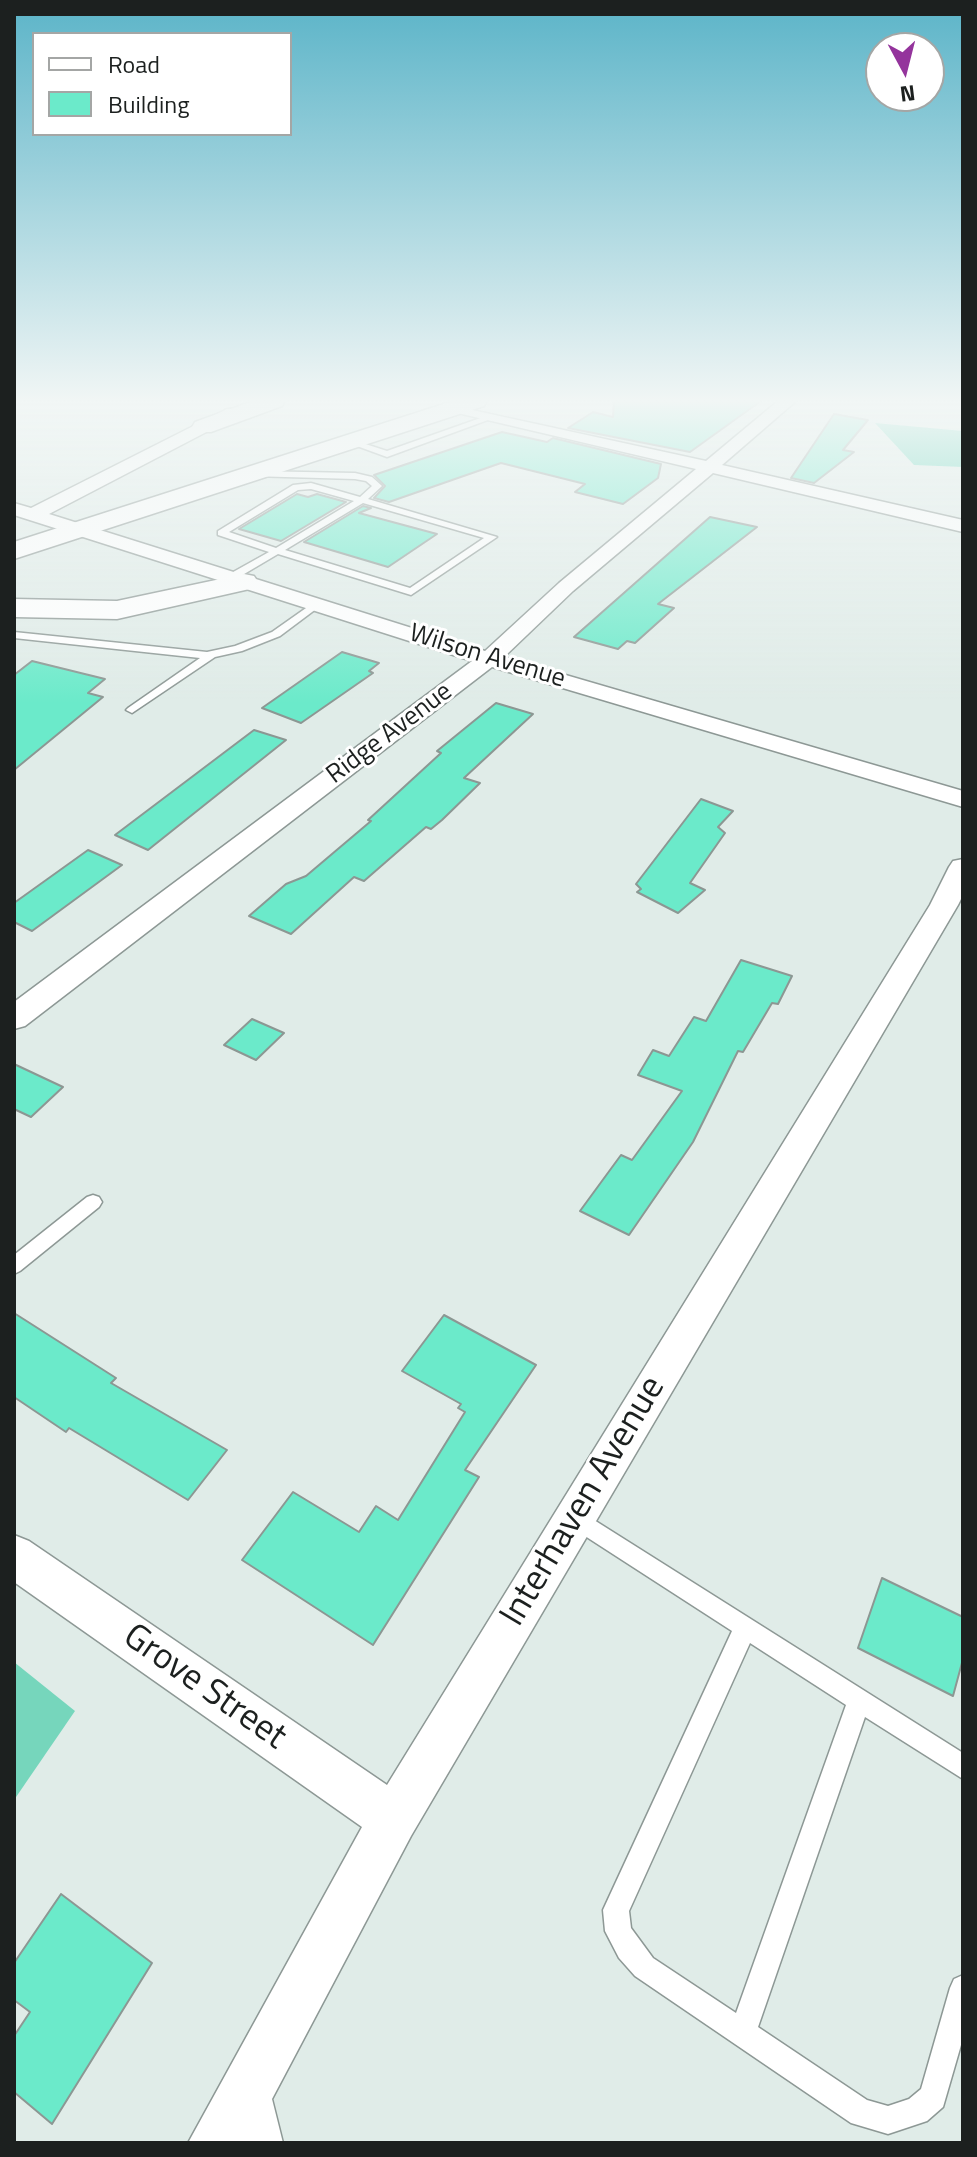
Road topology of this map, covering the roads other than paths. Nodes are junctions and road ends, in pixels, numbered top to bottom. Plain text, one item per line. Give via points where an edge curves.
1 (72, 502) edge
2 (109, 502) edge
3 (124, 502) edge
4 (276, 502) edge
5 (358, 502) edge
6 (368, 502) edge
7 (667, 502) edge
8 (856, 502) edge
9 (40, 520) edge
10 (963, 526) edge
11 (14, 536) edge
12 (14, 551) edge
13 (277, 551) junction
14 (190, 565) junction
15 (237, 580) junction
16 (147, 604) junction
17 (316, 604) junction
18 (14, 608) edge
19 (14, 635) edge
20 (213, 654) junction
21 (489, 659) junction
22 (132, 710) dead end
23 (963, 799) edge
24 (963, 867) edge
25 (14, 1018) edge
26 (93, 1202) dead end
27 (14, 1266) edge
28 (575, 1518) junction
29 (14, 1556) edge
30 (745, 1628) junction
31 (859, 1700) junction
32 (963, 1767) edge
33 (394, 1819) junction
34 (963, 1988) edge
35 (742, 2033) junction
36 (248, 2119) edge
37 (217, 2143) edge

1 - 9 street
2 - 9 highway
3 - 9 highway
4 - 13 lane via 221,533
5 - 13 lane
6 - 13 lane via 492,537 411,592
7 - 21 street, Ridge Avenue
8 - 10 street
9 - 11 highway
9 - 12 highway
9 - 14 street, Wilson Avenue
13 - 15 lane
14 - 15 street, Wilson Avenue
14 - 16 highway via 171,589
15 - 16 highway
15 - 17 street, Wilson Avenue
16 - 18 highway via 93,612
17 - 20 lane via 276,634
17 - 21 street, Wilson Avenue
19 - 20 lane via 190,656
20 - 22 lane
21 - 23 street, Wilson Avenue
21 - 25 street, Ridge Avenue
24 - 28 street, Interhaven Avenue
26 - 27 lane
28 - 30 lane
28 - 33 street, Interhaven Avenue
29 - 33 street, Grove Street
30 - 31 lane
30 - 35 lane via 616,1910 618,1931 644,1967
31 - 32 lane
31 - 35 lane
33 - 36 street, Interhaven Avenue
34 - 35 lane via 933,2097 917,2111 888,2120 861,2113
36 - 37 street, Interhaven Avenue

